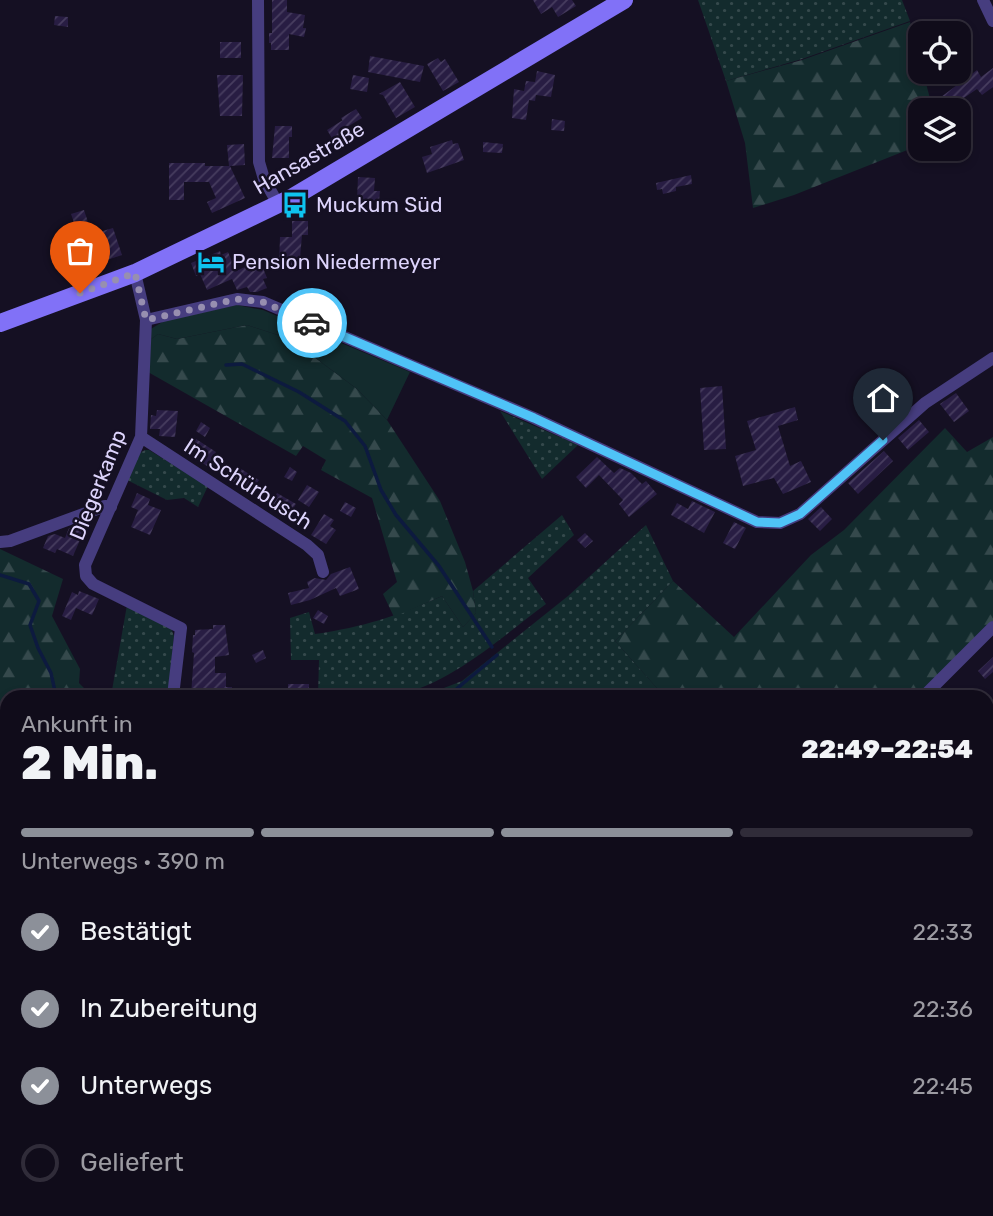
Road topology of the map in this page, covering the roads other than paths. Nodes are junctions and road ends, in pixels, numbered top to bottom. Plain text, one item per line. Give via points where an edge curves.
1 (258, 0) edge
2 (624, 0) edge
3 (983, 0) edge
4 (993, 20) edge
5 (278, 204) junction
6 (135, 273) junction
7 (146, 320) junction
8 (0, 323) edge
9 (993, 358) edge
10 (141, 437) junction
11 (111, 507) junction
12 (0, 542) edge
13 (324, 572) dead end
14 (993, 627) edge
15 (174, 690) edge
16 (930, 690) edge

1 - 5 street via 259,162
2 - 5 main road, Hansastraße
3 - 4 street
5 - 6 main road, Hansastraße
6 - 7 street, Diegerkamp
6 - 8 main road, Hansastraße
7 - 9 street via 237,299 263,302 534,418 757,522 780,523 800,514 925,403
7 - 10 street, Diegerkamp
10 - 11 street, Diegerkamp
10 - 13 street, Im Schürbusch via 307,545 318,555
11 - 12 street
11 - 15 street, Diegerkamp via 85,565 86,576 93,584 181,628
14 - 16 street

